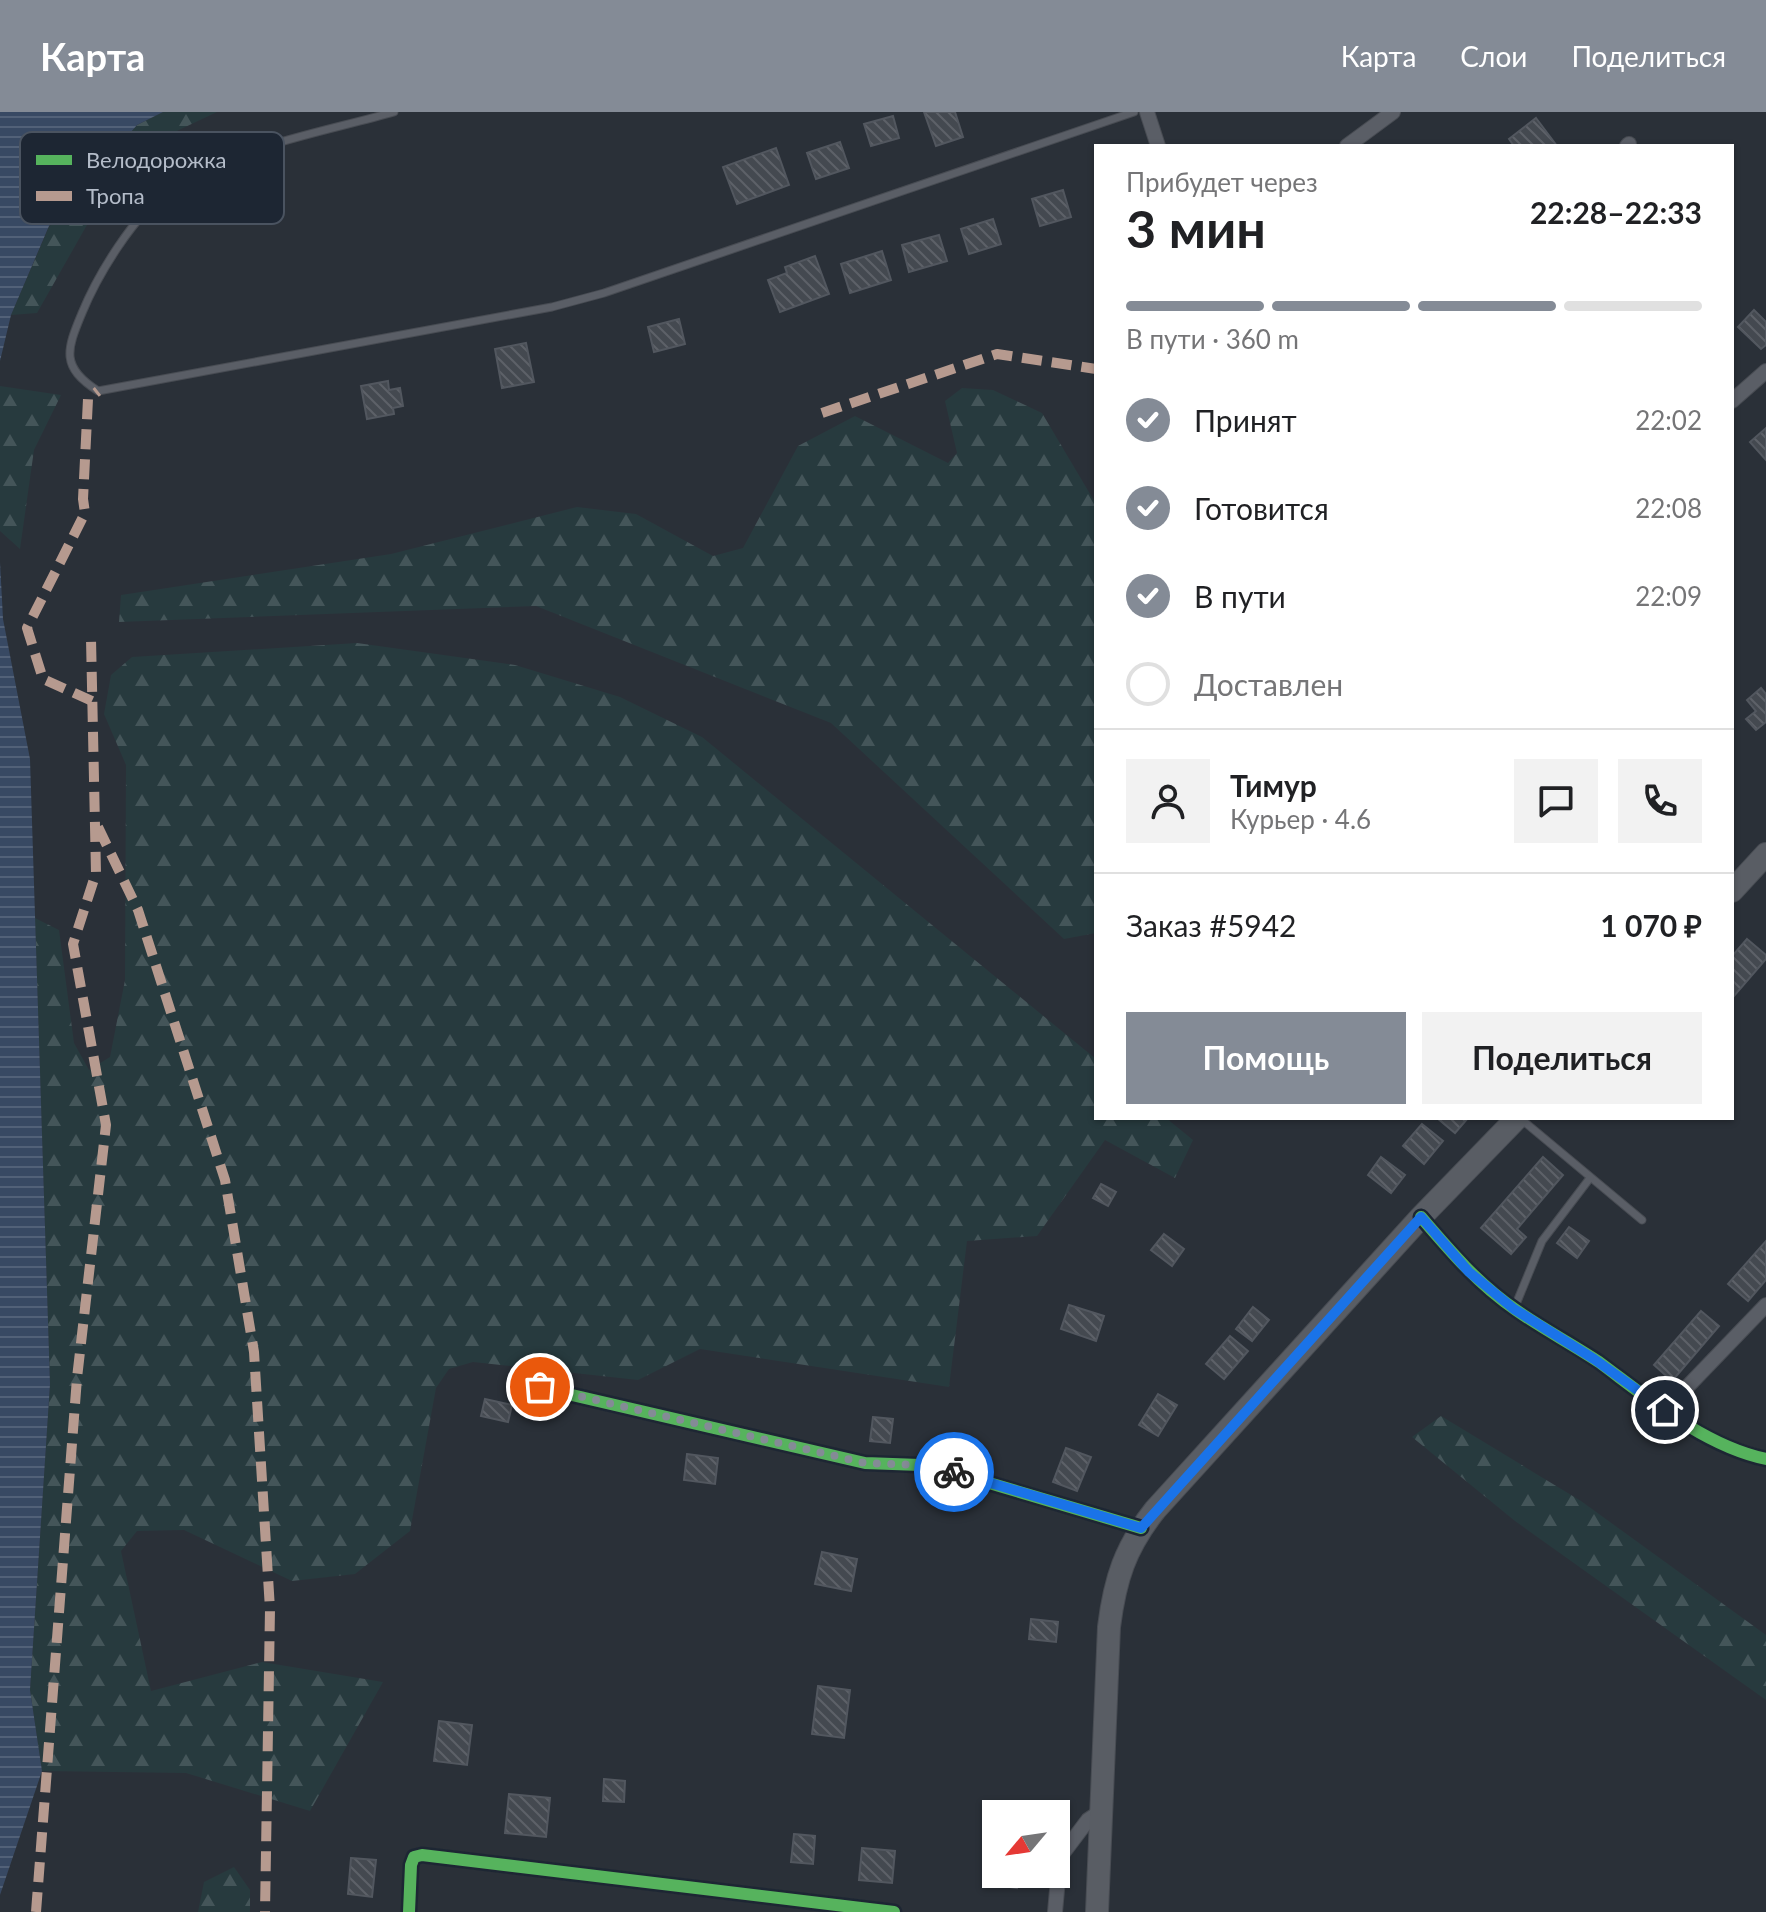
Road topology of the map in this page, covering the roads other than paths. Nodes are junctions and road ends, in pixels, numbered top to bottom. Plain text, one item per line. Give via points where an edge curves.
1 (394, 112) edge
2 (1134, 112) edge
3 (1147, 112) edge
4 (1393, 112) edge
5 (284, 144) edge
6 (1157, 144) edge
7 (1350, 144) edge
8 (136, 224) edge
9 (1766, 371) edge
10 (1734, 399) edge
11 (1766, 854) edge
12 (1734, 889) edge
13 (1517, 1120) edge
14 (1521, 1120) edge
15 (1590, 1178) junction
16 (1421, 1217) junction
17 (1642, 1220) dead end
18 (1766, 1305) edge
19 (1514, 1309) junction
20 (516, 1382) dead end
21 (1665, 1410) junction
22 (1766, 1459) edge
23 (1141, 1528) junction
24 (1100, 1812) junction
25 (874, 1911) edge
26 (409, 1912) edge
27 (894, 1912) edge
28 (1055, 1912) edge
29 (1097, 1912) edge

1 - 5 lane
2 - 8 lane via 604,293 98,391 78,378 70,347 97,276
3 - 6 street
4 - 7 street
9 - 10 street
11 - 12 main road
13 - 16 main road
14 - 15 lane
15 - 17 lane
15 - 19 lane via 1542,1241
16 - 19 street via 1469,1272
16 - 23 main road
18 - 21 street
19 - 21 street
20 - 23 street via 865,1463 945,1470
21 - 22 street via 1703,1433
23 - 24 main road via 1114,1585
24 - 28 street via 1060,1857
24 - 29 main road
25 - 26 street via 422,1855 411,1865
25 - 27 street

